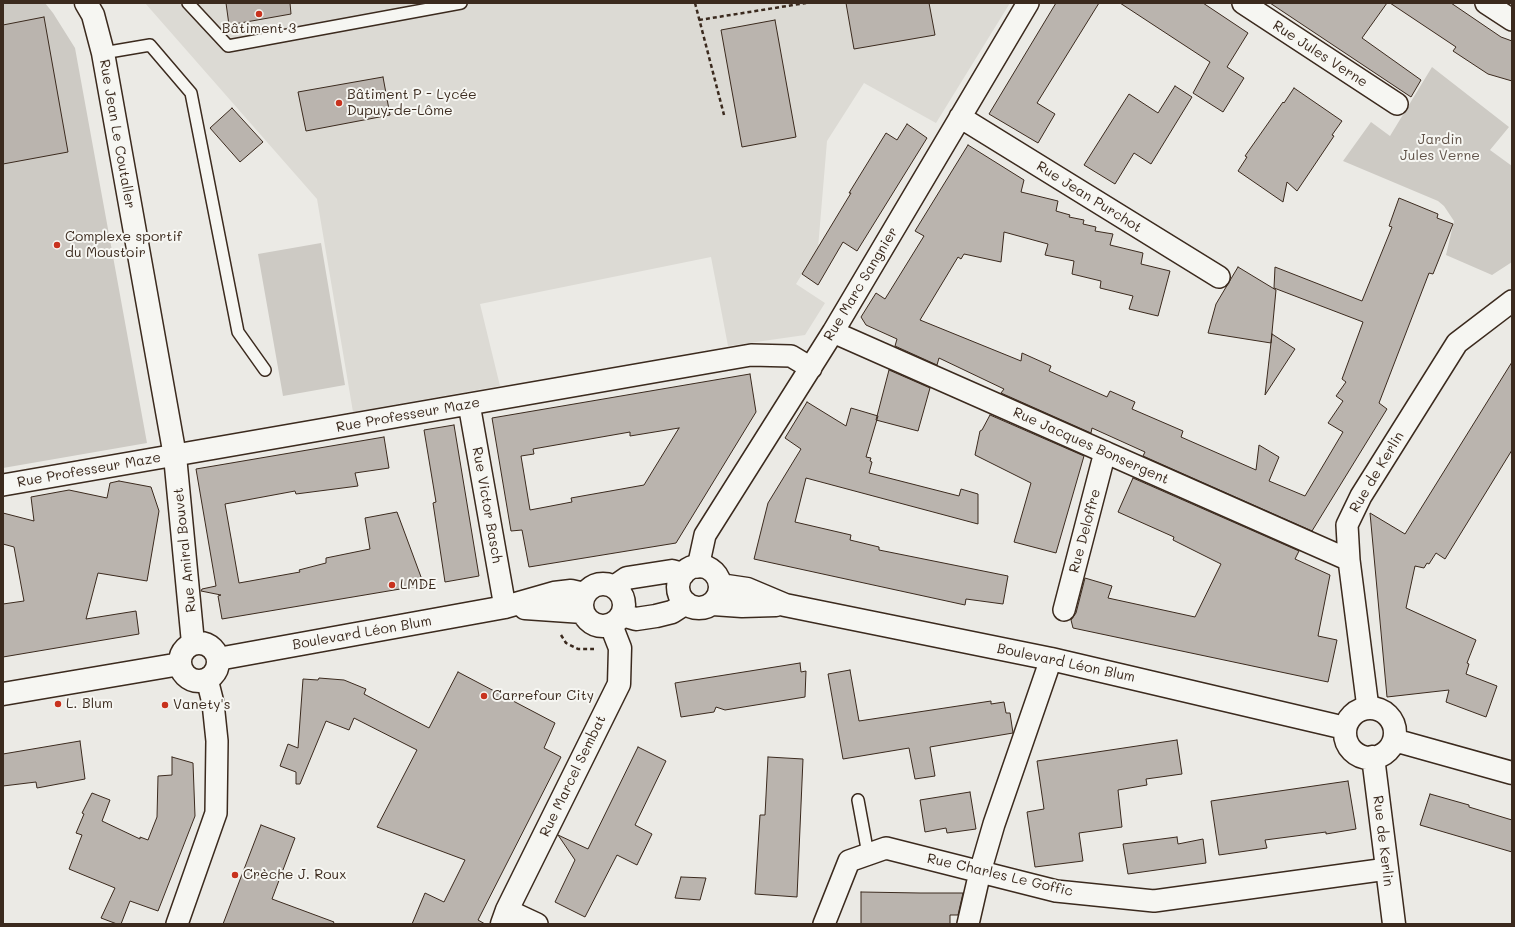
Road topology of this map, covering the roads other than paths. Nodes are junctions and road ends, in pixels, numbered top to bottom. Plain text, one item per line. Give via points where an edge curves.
1 (86, 3) edge
2 (188, 3) edge
3 (461, 3) edge
4 (1028, 3) edge
5 (1243, 3) edge
6 (1486, 3) edge
7 (1512, 20) edge
8 (103, 53) junction
9 (1397, 104) dead end
10 (960, 117) junction
11 (1219, 277) dead end
12 (1512, 301) edge
13 (833, 332) junction
14 (811, 368) junction
15 (265, 370) dead end
16 (469, 404) junction
17 (1105, 452) junction
18 (175, 456) junction
19 (3, 485) edge
20 (1349, 560) junction
21 (690, 571) junction
22 (614, 587) junction
23 (716, 594) junction
24 (584, 603) junction
25 (686, 604) junction
26 (505, 606) junction
27 (1064, 610) dead end
28 (617, 620) junction
29 (193, 643) junction
30 (218, 659) junction
31 (1052, 659) junction
32 (180, 664) junction
33 (207, 679) junction
34 (3, 694) edge
35 (1368, 708) junction
36 (1345, 728) junction
37 (1394, 740) junction
38 (1373, 758) junction
39 (1512, 773) edge
40 (858, 800) dead end
41 (868, 854) junction
42 (1387, 869) junction
43 (980, 872) junction
44 (505, 917) edge
45 (177, 924) edge
46 (537, 924) edge
47 (824, 924) edge
48 (968, 924) edge
49 (1394, 924) edge

1 - 8 main road, Rue Jean Le Coutaller via 93,15
2 - 3 lane via 228,46
4 - 10 street, Rue Marc Sangnier
5 - 9 street, Rue Jules Verne
6 - 7 street
8 - 15 lane via 150,45 191,93 238,332
8 - 18 main road, Rue Jean Le Coutaller
10 - 11 street, Rue Jean Purchot
10 - 13 street, Rue Marc Sangnier
12 - 20 street, Rue de Kerlin via 1457,343 1369,482 1347,526
13 - 14 street, Rue Marc Sangnier
13 - 17 street, Rue Jacques Bonsergent
14 - 16 street, Rue Professeur Maze via 790,356 751,355
14 - 21 street, Rue Marc Sangnier via 705,535
16 - 18 street, Rue Professeur Maze
16 - 26 street, Rue Victor Basch
17 - 20 street, Rue Jacques Bonsergent
17 - 27 street, Rue Deloffre
18 - 19 street, Rue Professeur Maze
18 - 29 main road, Rue Amiral Bouvet
20 - 35 street, Rue de Kerlin
21 - 22 main road via 627,578
21 - 23 main road via 704,567 710,569 718,579
21 - 25 main road via 678,586
22 - 24 main road via 594,585
22 - 28 main road via 624,602
23 - 25 main road, Boulevard Léon Blum via 706,607 692,607
23 - 31 main road, Boulevard Léon Blum via 742,606 786,605
24 - 26 main road, Boulevard Léon Blum via 571,590
24 - 28 main road via 586,618 591,623 604,626
25 - 28 main road via 672,612 656,616
26 - 30 main road, Boulevard Léon Blum
28 - 44 main road, Rue Marcel Sembat via 620,648 619,684
29 - 30 main road via 200,642 212,647
29 - 32 main road via 183,651
30 - 33 main road via 216,671
31 - 36 main road, Boulevard Léon Blum
31 - 43 street via 994,824
32 - 33 main road via 185,675 191,679
32 - 34 main road
33 - 45 street via 218,742 216,813
35 - 36 main road via 1353,714
35 - 37 main road via 1384,711 1389,717 1395,732
36 - 38 main road via 1347,743 1352,750
37 - 38 main road via 1386,752
37 - 39 main road
38 - 42 main road, Rue de Kerlin
40 - 41 lane
41 - 43 street, Rue Charles Le Goffic via 886,848
41 - 47 street, Rue Charles Le Goffic via 850,860
42 - 43 street, Rue Charles Le Goffic via 1154,901 1056,891
42 - 49 main road, Rue de Kerlin
43 - 48 street
44 - 46 street

